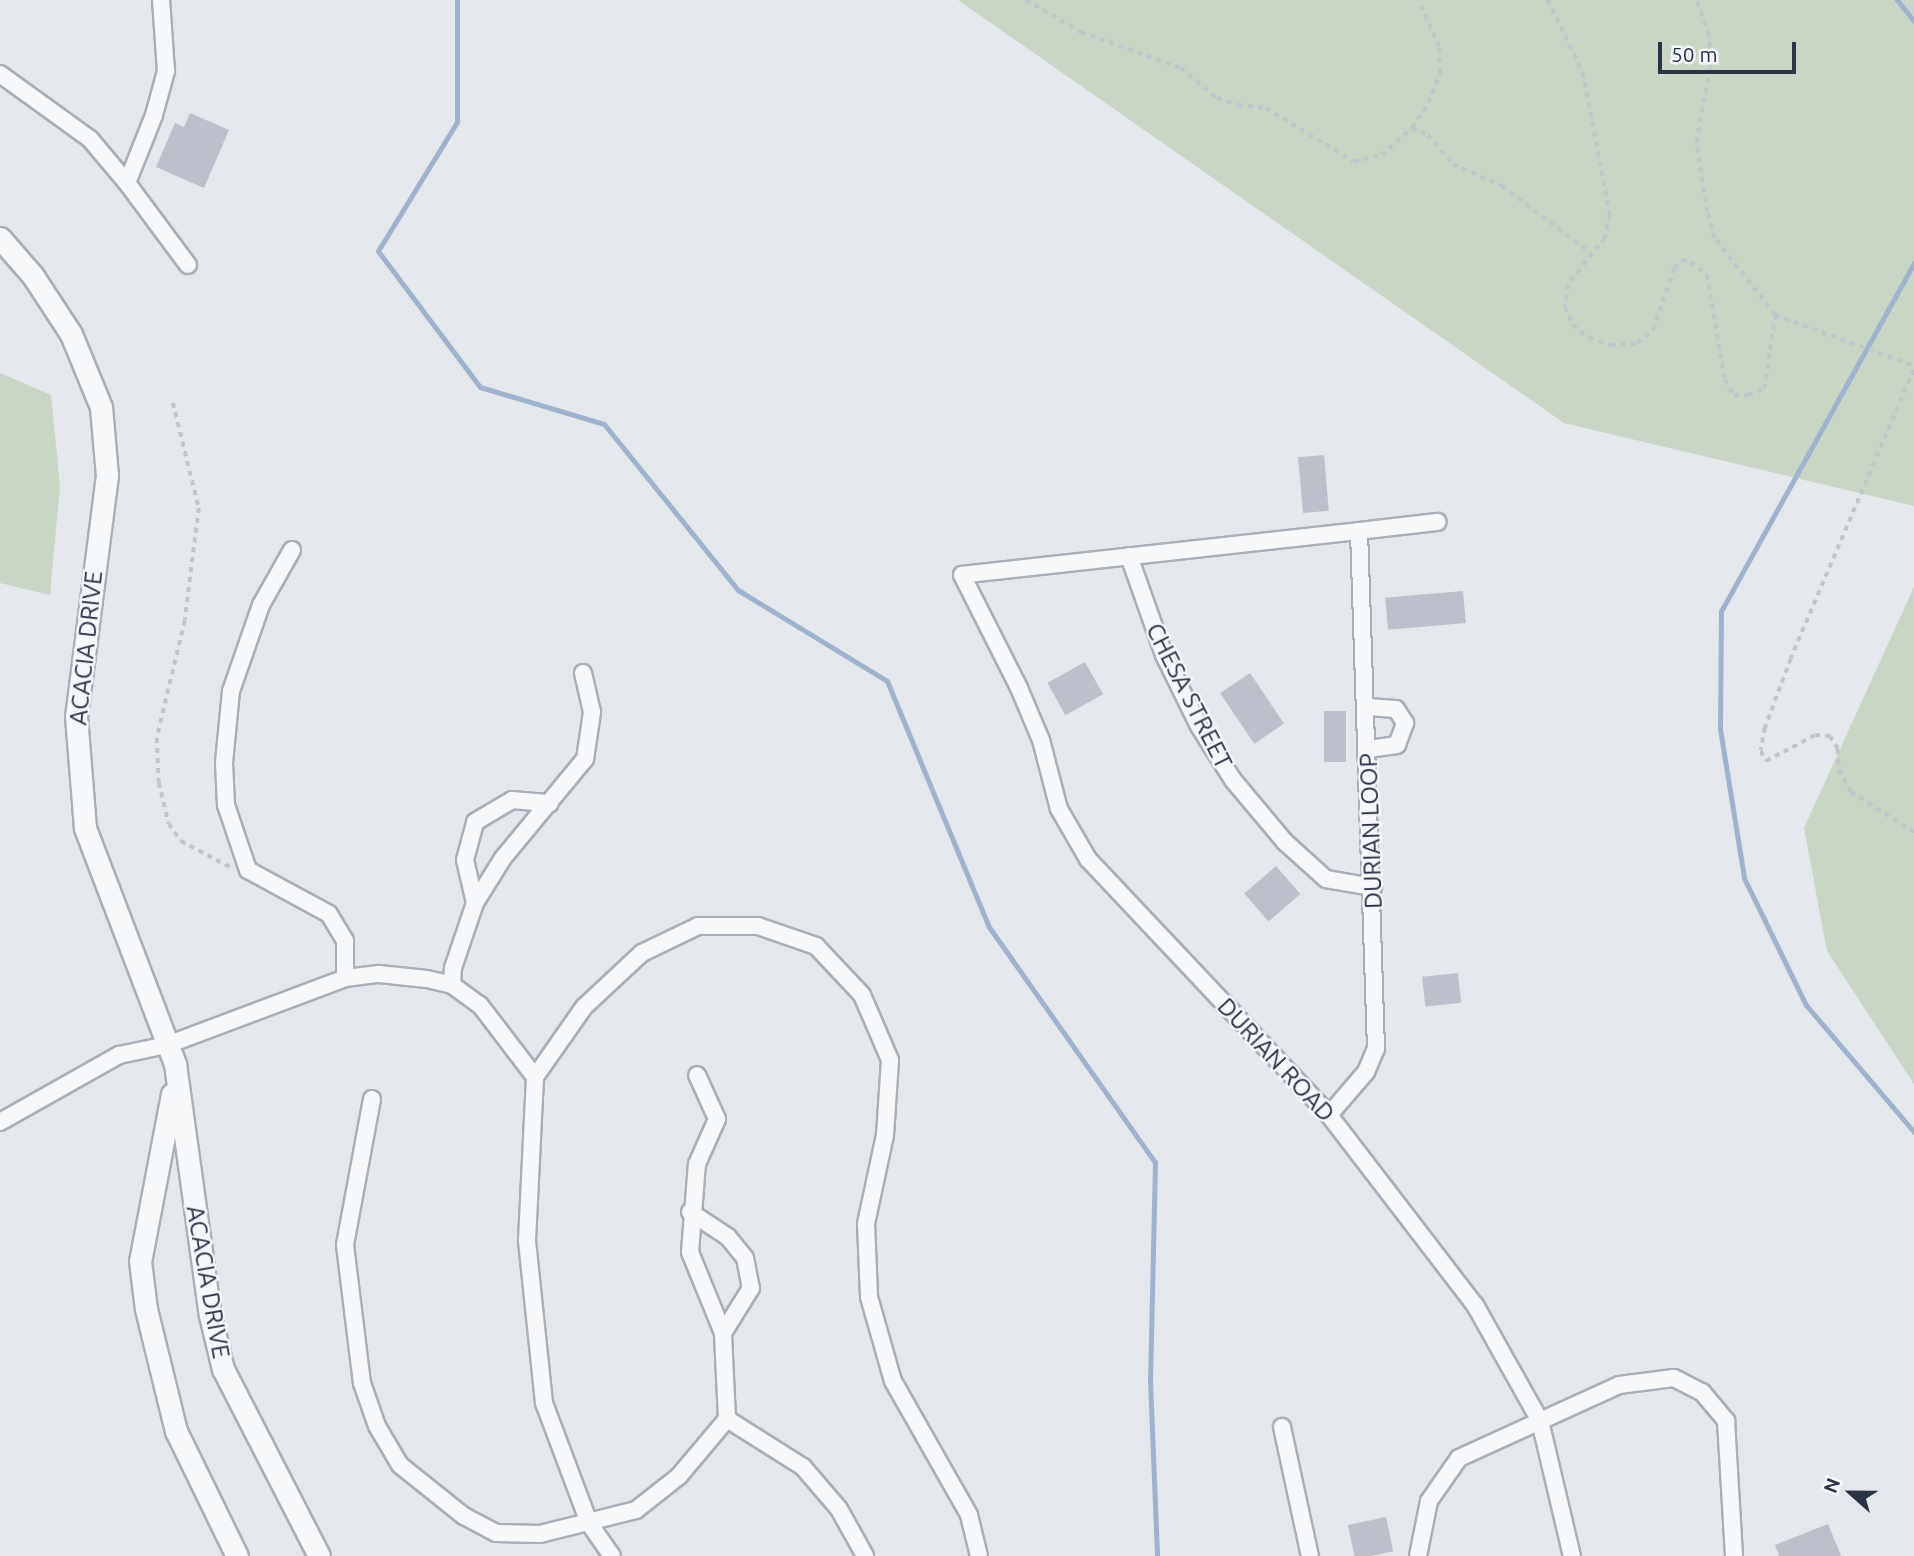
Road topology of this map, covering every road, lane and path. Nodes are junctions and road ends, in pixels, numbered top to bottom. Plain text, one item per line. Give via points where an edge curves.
1 (161, 0) edge
2 (1026, 0) edge
3 (1418, 0) edge
4 (1548, 0) edge
5 (1696, 0) edge
6 (0, 74) edge
7 (1412, 128) junction
8 (127, 183) junction
9 (0, 238) edge
10 (1591, 253) junction
11 (188, 265) dead end
12 (1775, 315) junction
13 (1914, 368) edge
14 (173, 402) dead end
15 (1437, 522) dead end
16 (1359, 531) junction
17 (292, 550) dead end
18 (1129, 556) junction
19 (583, 673) dead end
20 (1367, 707) junction
21 (1369, 749) junction
22 (550, 803) junction
23 (1914, 832) edge
24 (248, 870) junction
25 (1373, 887) junction
26 (475, 903) junction
27 (345, 978) junction
28 (452, 985) junction
29 (167, 1045) junction
30 (176, 1071) junction
31 (697, 1075) dead end
32 (535, 1077) junction
33 (372, 1099) dead end
34 (1329, 1115) junction
35 (0, 1122) edge
36 (690, 1212) junction
37 (723, 1334) junction
38 (726, 1419) junction
39 (1540, 1421) junction
40 (1282, 1427) dead end
41 (589, 1523) junction
42 (237, 1556) edge
43 (318, 1556) edge
44 (612, 1556) edge
45 (864, 1556) edge
46 (979, 1556) edge
47 (1310, 1556) edge
48 (1418, 1556) edge
49 (1572, 1556) edge
50 (1734, 1556) edge

1 - 8 street via 166,71
2 - 7 path via 1081,32 1181,68 1217,97 1266,108 1354,162 1381,155
3 - 7 path via 1439,47 1440,73
4 - 10 path via 1583,73 1594,115 1610,215 1605,238
5 - 12 path via 1709,35 1710,67 1696,142 1707,212 1714,238
6 - 8 street via 90,139
7 - 10 path via 1428,135 1453,164 1502,186
8 - 11 street
9 - 29 street, ACACIA DRIVE via 33,276 71,334 101,407 107,475 76,716 78,781 85,828
10 - 12 path via 1568,285 1565,307 1573,325 1589,338 1611,345 1637,343 1653,330 1674,268 1682,260 1707,275 1725,380 1734,395 1764,389
12 - 13 path
13 - 23 path via 1791,659 1761,751 1766,761 1815,735 1830,736 1838,749 1839,770 1851,792
14 - 24 path via 199,508 185,621 157,738 159,783 169,824 181,841 226,867
15 - 16 street
16 - 18 street
16 - 20 street, DURIAN LOOP
17 - 24 street via 261,605 231,691 224,763 226,805
18 - 25 street, CHESA STREET via 1164,655 1199,726 1233,780 1284,842 1326,879
18 - 34 street, DURIAN ROAD via 961,575 1019,688 1041,740 1059,809 1088,859
19 - 22 street via 593,712 585,759
20 - 21 street, DURIAN LOOP
20 - 21 street via 1396,709 1405,723 1397,745
21 - 25 street, DURIAN LOOP
22 - 26 street via 503,858
22 - 26 street via 512,800 475,822 465,860
24 - 27 street via 329,914 345,941
25 - 34 street, DURIAN LOOP via 1376,1049 1366,1072
26 - 28 street via 453,968
27 - 28 street via 379,974
27 - 29 street
28 - 32 street via 480,1005
29 - 30 street, ACACIA DRIVE
29 - 35 street via 119,1055
30 - 42 street, ACACIA DRIVE via 143,1237 140,1261 146,1309 176,1431
30 - 43 street, ACACIA DRIVE via 210,1315 223,1369
31 - 36 street via 717,1119 697,1164
32 - 41 street via 527,1241 544,1403
32 - 46 street via 584,1007 642,953 698,926 758,926 816,946 862,995 890,1060 885,1135 866,1224 869,1297 893,1381 969,1515
33 - 41 street via 345,1245 362,1383 377,1426 400,1465 464,1516 496,1533 540,1534
34 - 39 street, DURIAN ROAD via 1475,1305
36 - 37 street via 690,1252
36 - 37 street via 728,1237 745,1258 751,1288
37 - 38 street
38 - 41 street via 679,1476 636,1510
38 - 45 street via 803,1467 839,1508
39 - 48 street via 1459,1458 1430,1501
39 - 49 street, DURIAN ROAD
39 - 50 street via 1619,1385 1674,1378 1702,1392 1726,1422
40 - 47 street
41 - 44 street

